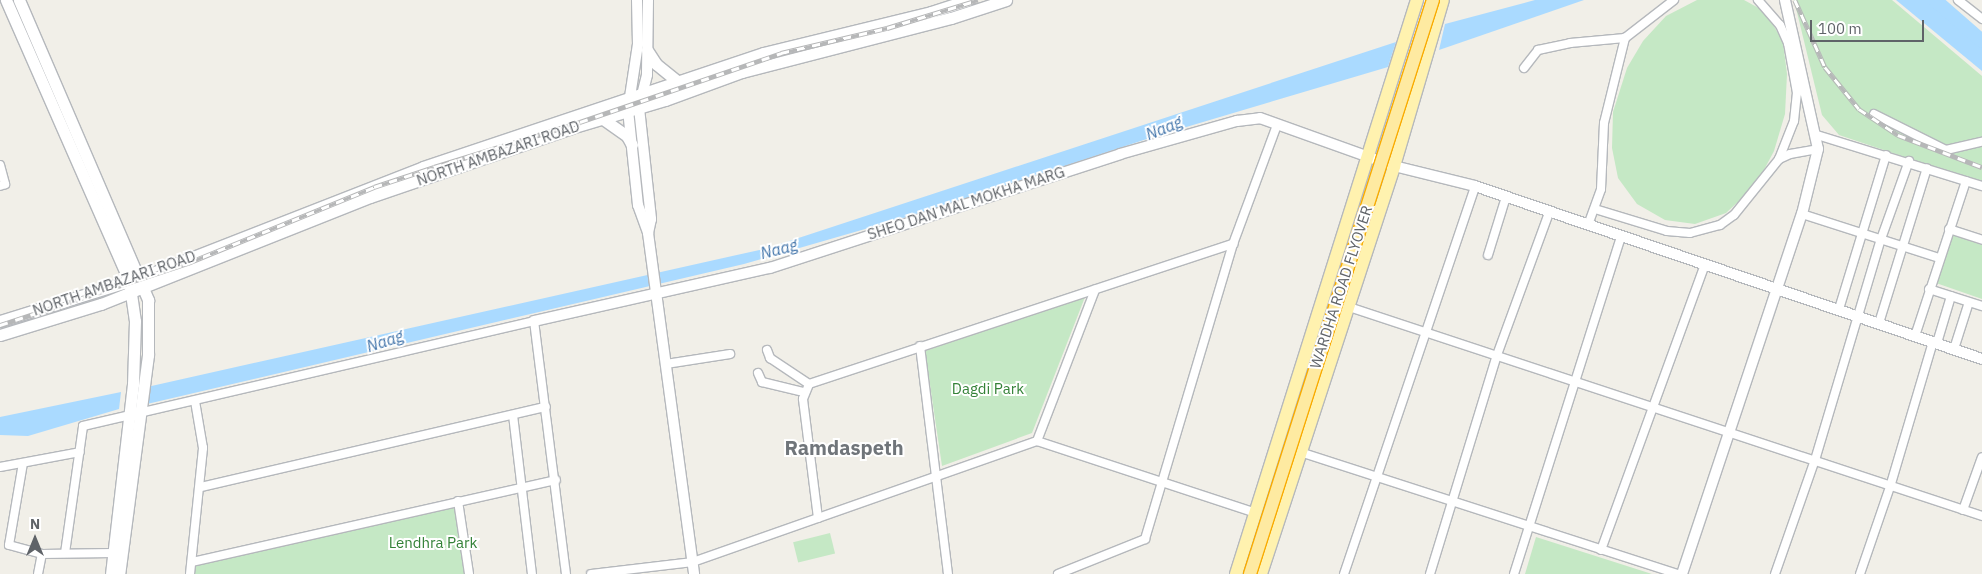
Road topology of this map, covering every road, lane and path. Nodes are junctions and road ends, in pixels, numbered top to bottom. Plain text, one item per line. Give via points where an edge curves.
1 (6, 0) edge
2 (19, 0) edge
3 (637, 0) edge
4 (648, 0) edge
5 (968, 0) edge
6 (1006, 0) edge
7 (1417, 0) edge
8 (1425, 0) edge
9 (1433, 0) edge
10 (1443, 0) edge
11 (1674, 0) edge
12 (1758, 0) edge
13 (1786, 0) edge
14 (1958, 0) edge
15 (1982, 19) edge
16 (1792, 26) junction
17 (1625, 38) junction
18 (1788, 43) junction
19 (647, 50) junction
20 (1524, 68) dead end
21 (678, 82) junction
22 (642, 94) junction
23 (632, 106) junction
24 (1874, 114) dead end
25 (603, 119) junction
26 (1277, 125) junction
27 (1818, 135) junction
28 (1982, 142) edge
29 (632, 145) junction
30 (1818, 149) junction
31 (1886, 155) junction
32 (1369, 157) junction
33 (1779, 159) junction
34 (1909, 161) junction
35 (0, 165) edge
36 (1394, 166) junction
37 (1928, 168) junction
38 (1966, 181) junction
39 (0, 186) edge
40 (1475, 186) junction
41 (1982, 186) edge
42 (1506, 197) junction
43 (1595, 210) junction
44 (1549, 213) junction
45 (1802, 214) junction
46 (1588, 225) junction
47 (1949, 229) junction
48 (648, 233) junction
49 (1862, 233) junction
50 (1621, 236) junction
51 (1881, 239) junction
52 (1982, 240) edge
53 (1233, 244) junction
54 (1904, 246) junction
55 (1488, 255) dead end
56 (1939, 258) junction
57 (1705, 264) junction
58 (137, 282) junction
59 (1778, 287) junction
60 (1929, 289) junction
61 (1095, 290) junction
62 (131, 293) junction
63 (656, 296) junction
64 (1951, 296) junction
65 (1969, 302) junction
66 (1346, 306) junction
67 (1982, 306) edge
68 (1838, 309) junction
69 (18, 316) junction
70 (1857, 316) junction
71 (0, 321) edge
72 (534, 321) junction
73 (1878, 323) junction
74 (22, 327) junction
75 (1424, 331) junction
76 (0, 335) edge
77 (1915, 336) junction
78 (1935, 343) junction
79 (920, 346) junction
80 (767, 350) dead end
81 (1954, 350) junction
82 (730, 354) dead end
83 (1496, 355) junction
84 (1982, 359) edge
85 (666, 364) junction
86 (758, 373) dead end
87 (1576, 382) junction
88 (808, 384) junction
89 (804, 392) junction
90 (195, 401) junction
91 (546, 407) junction
92 (1653, 407) junction
93 (136, 415) junction
94 (513, 415) junction
95 (1728, 432) junction
96 (1037, 441) junction
97 (80, 452) junction
98 (1300, 452) junction
99 (1982, 457) edge
100 (1816, 460) junction
101 (23, 463) junction
102 (0, 467) edge
103 (1377, 476) junction
104 (936, 477) junction
105 (556, 480) junction
106 (1162, 483) junction
107 (201, 487) junction
108 (522, 487) junction
109 (1890, 487) junction
110 (458, 501) junction
111 (1453, 501) junction
112 (1964, 510) junction
113 (1256, 513) junction
114 (1982, 516) edge
115 (818, 518) junction
116 (1529, 527) junction
117 (9, 545) junction
118 (0, 546) edge
119 (1601, 550) junction
120 (65, 553) junction
121 (113, 553) junction
122 (42, 554) junction
123 (192, 562) junction
124 (693, 562) junction
125 (38, 574) edge
126 (110, 574) edge
127 (119, 574) edge
128 (190, 574) edge
129 (469, 574) edge
130 (532, 574) edge
131 (566, 574) edge
132 (591, 574) edge
133 (694, 574) edge
134 (948, 574) edge
135 (1058, 574) edge
136 (1236, 574) edge
137 (1243, 574) edge
138 (1250, 574) edge
139 (1261, 574) edge
140 (1344, 574) edge
141 (1430, 574) edge
142 (1514, 574) edge
143 (1677, 574) edge
144 (1682, 574) edge
145 (1774, 574) edge
146 (1860, 574) edge

1 - 58 main road
2 - 58 main road
3 - 23 street via 638,44
4 - 19 street
5 - 21 main road, NORTH AMBAZARI ROAD via 764,52
6 - 23 main road, NORTH AMBAZARI ROAD via 951,18 742,72
7 - 32 main road
8 - 137 highway, WARDHA ROAD FLYOVER
9 - 138 highway, WARDHA ROAD FLYOVER, bridge
10 - 36 main road
11 - 17 street
12 - 18 street via 1780,25
13 - 16 street
14 - 15 street
16 - 18 street
16 - 27 street
17 - 20 street via 1570,43 1538,50
17 - 43 street via 1604,123 1601,189
18 - 33 street via 1797,93 1794,121
19 - 21 main road via 656,64
19 - 22 street via 647,75
21 - 22 main road, NORTH AMBAZARI ROAD
22 - 23 main road, NORTH AMBAZARI ROAD
23 - 25 main road, NORTH AMBAZARI ROAD
23 - 29 street
23 - 48 street via 651,219
23 - 58 main road, NORTH AMBAZARI ROAD via 423,167
24 - 28 street via 1946,150
25 - 29 main road via 623,132
25 - 58 main road, NORTH AMBAZARI ROAD
26 - 32 street, SHEO DAN MAL MOKHA MARG
26 - 53 street
26 - 63 street, SHEO DAN MAL MOKHA MARG via 1260,118 1237,121 1171,139 770,268
27 - 30 street
27 - 31 street
29 - 48 street via 638,205
30 - 33 street
30 - 45 street
31 - 34 street
31 - 49 street
32 - 36 street, SHEO DAN MAL MOKHA MARG
32 - 113 main road
33 - 43 street via 1734,215 1720,225 1690,233 1667,231
34 - 37 street
34 - 51 street
35 - 39 street via 5,184
36 - 40 street, SHEO DAN MAL MOKHA MARG
36 - 66 main road
37 - 38 street
37 - 54 street
38 - 41 street
38 - 47 street
40 - 42 street, SHEO DAN MAL MOKHA MARG
40 - 75 street
42 - 44 street, SHEO DAN MAL MOKHA MARG
42 - 55 street
43 - 46 street
44 - 46 street, SHEO DAN MAL MOKHA MARG
44 - 83 street
45 - 49 street
45 - 59 street
46 - 50 street, SHEO DAN MAL MOKHA MARG
47 - 52 street
47 - 56 street
48 - 63 street
49 - 51 street
49 - 68 street
50 - 57 street, SHEO DAN MAL MOKHA MARG
50 - 87 street
51 - 54 street
51 - 70 street
53 - 61 street
53 - 106 street
54 - 56 street
54 - 73 street
56 - 60 street
57 - 59 street, SHEO DAN MAL MOKHA MARG
57 - 92 street
58 - 62 main road
58 - 69 main road, NORTH AMBAZARI ROAD
58 - 93 main road via 148,300 149,324
59 - 68 street, SHEO DAN MAL MOKHA MARG
59 - 95 street
60 - 64 street
60 - 77 street
61 - 79 street
61 - 96 street
62 - 74 main road, NORTH AMBAZARI ROAD
62 - 93 main road via 135,321
63 - 72 street, SHEO DAN MAL MOKHA MARG
63 - 85 street
64 - 65 street
64 - 78 street
65 - 67 street
65 - 81 street
66 - 75 street
66 - 98 main road
68 - 70 street, SHEO DAN MAL MOKHA MARG
69 - 71 main road, NORTH AMBAZARI ROAD
69 - 74 main road
70 - 73 street, SHEO DAN MAL MOKHA MARG
70 - 100 street
72 - 90 street
72 - 91 street
73 - 77 street, SHEO DAN MAL MOKHA MARG
74 - 76 main road, NORTH AMBAZARI ROAD
75 - 83 street
75 - 103 street
77 - 78 street, SHEO DAN MAL MOKHA MARG
78 - 81 street, SHEO DAN MAL MOKHA MARG
78 - 109 street
79 - 88 street
79 - 104 street
80 - 88 street via 770,358
81 - 84 street, SHEO DAN MAL MOKHA MARG
82 - 85 street
83 - 87 street
83 - 111 street
85 - 124 street
86 - 89 street via 762,382
87 - 92 street
87 - 116 street
88 - 89 street
89 - 115 street
90 - 93 street
90 - 107 street via 203,448
91 - 94 street
91 - 105 street
92 - 95 street
92 - 119 street
93 - 97 street via 83,426
93 - 121 main road
93 - 127 main road
94 - 107 street
94 - 108 street
95 - 100 street
95 - 144 street
96 - 104 street
96 - 106 street
97 - 101 street
97 - 120 street
98 - 103 street
98 - 139 main road
99 - 112 street
100 - 109 street
100 - 145 street
101 - 102 street
101 - 117 street
103 - 111 street
103 - 140 street
104 - 115 street
104 - 134 street
105 - 108 street
105 - 131 street
106 - 113 street
106 - 135 street via 1145,540
107 - 123 street
108 - 110 street
108 - 130 street
109 - 112 street
109 - 146 street
110 - 123 street
110 - 129 street
111 - 116 street
111 - 141 street
112 - 114 street
113 - 136 main road
115 - 124 street
116 - 119 street
116 - 142 street
117 - 118 street
117 - 122 street
119 - 143 street
120 - 121 street
120 - 122 street
121 - 126 main road
122 - 125 street
123 - 128 street
124 - 132 street
124 - 133 street

